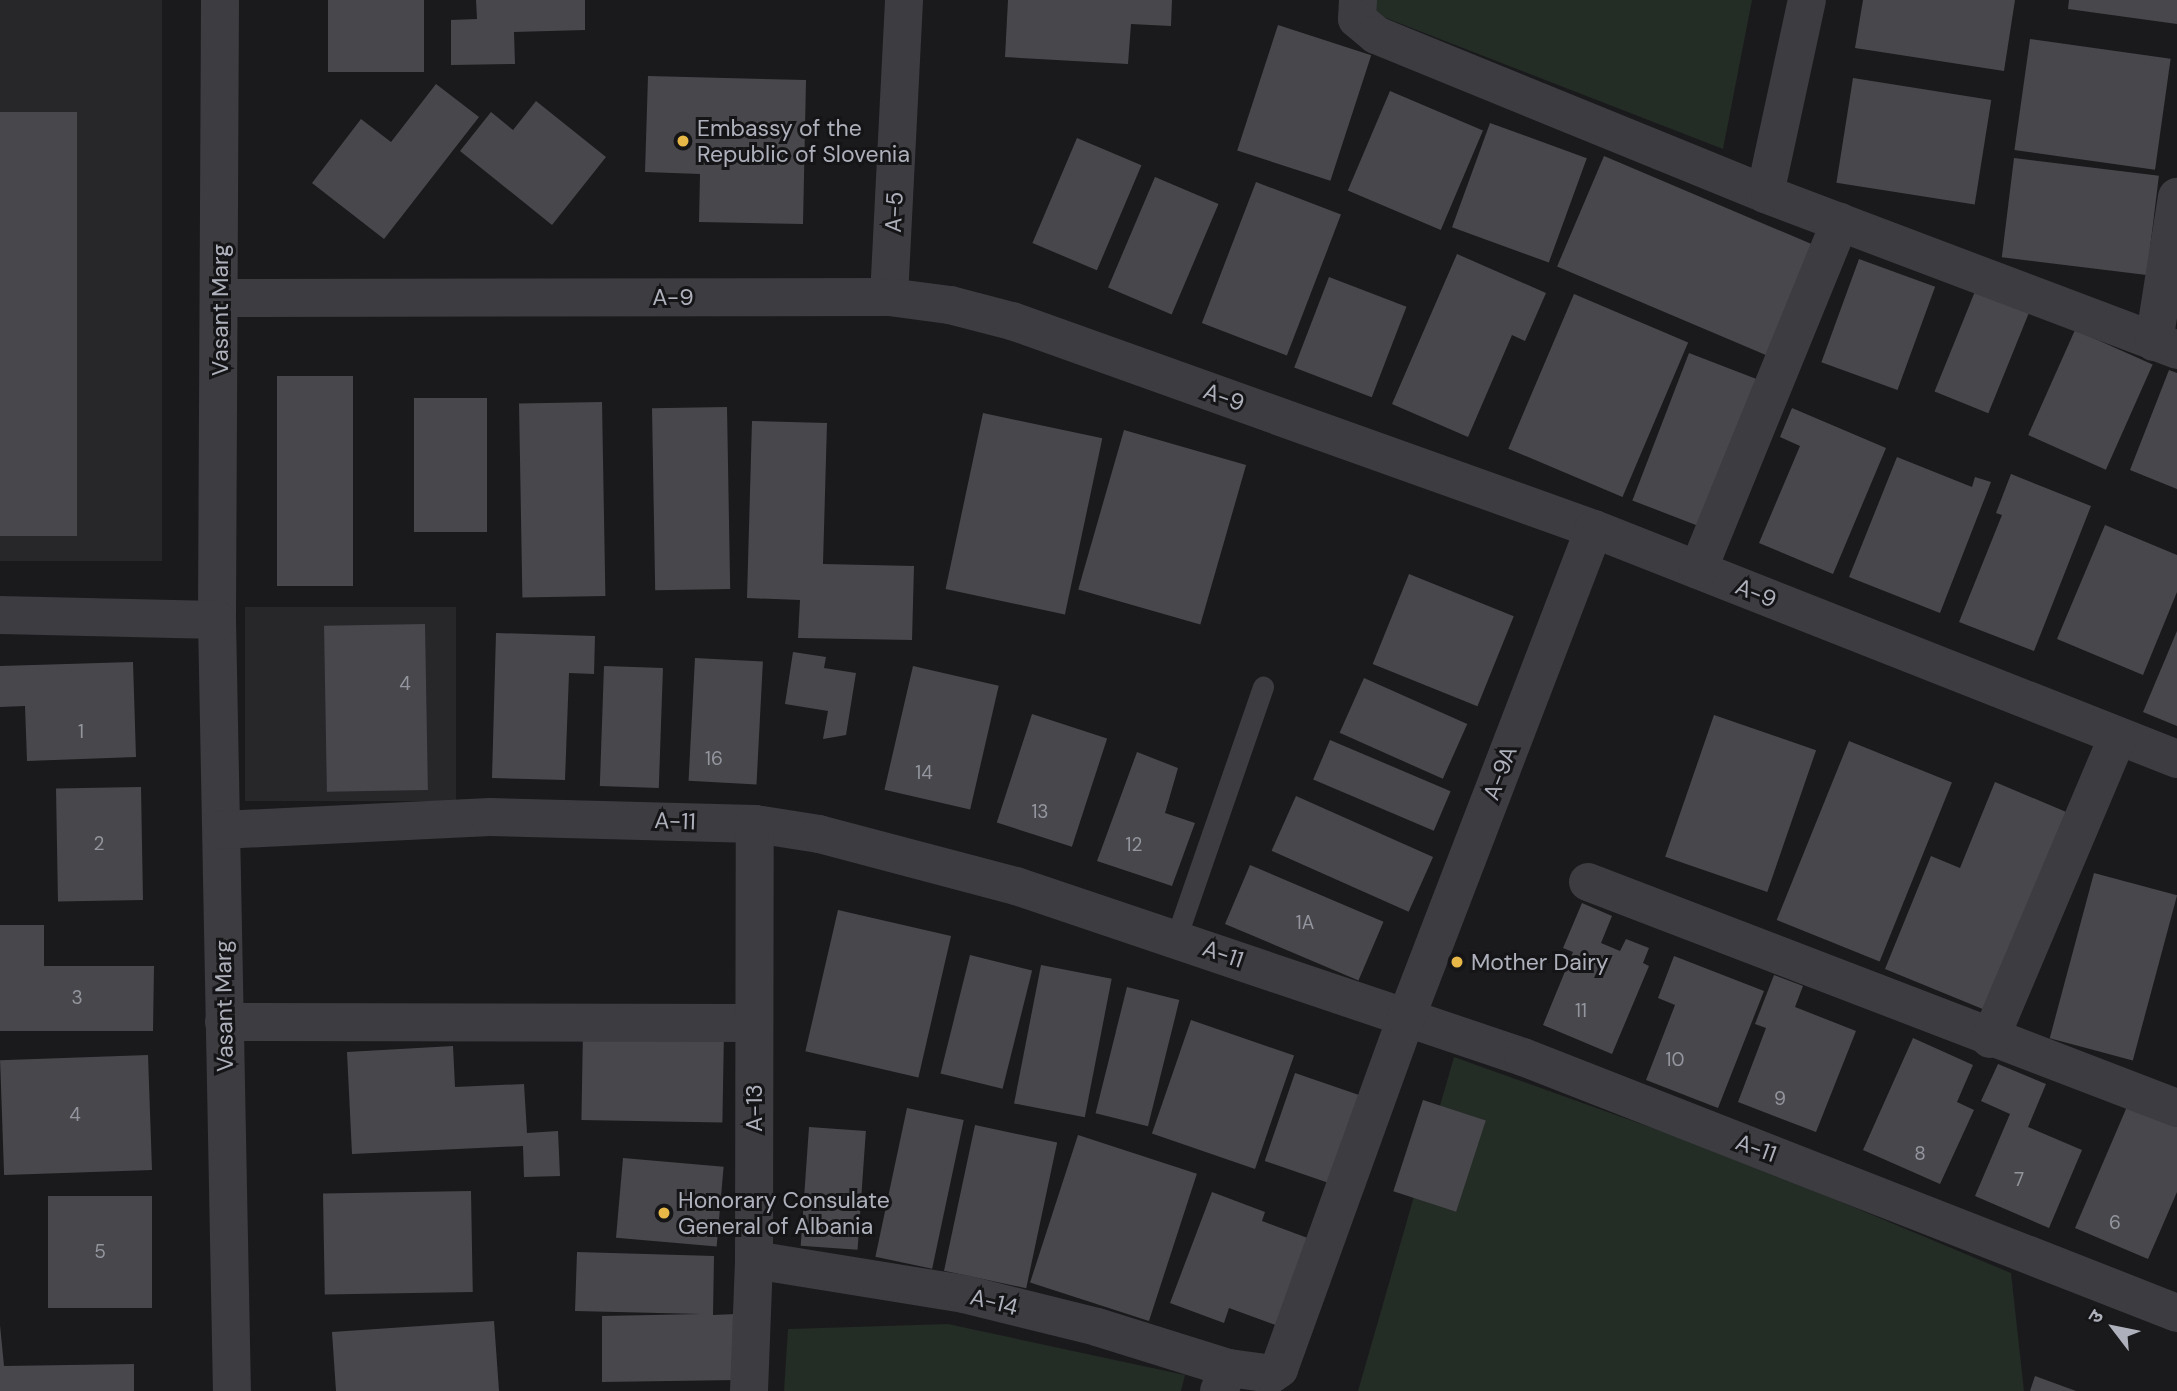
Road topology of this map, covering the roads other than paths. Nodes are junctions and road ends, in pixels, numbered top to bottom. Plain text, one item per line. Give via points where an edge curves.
1 (220, 0) edge
2 (904, 0) edge
3 (1358, 0) edge
4 (1807, 0) edge
5 (1765, 194) junction
6 (2177, 197) edge
7 (1840, 222) junction
8 (889, 297) junction
9 (220, 298) junction
10 (2166, 346) edge
11 (1594, 529) junction
12 (1698, 570) junction
13 (0, 615) edge
14 (217, 620) junction
15 (1263, 687) dead end
16 (2118, 736) junction
17 (2177, 759) edge
18 (755, 824) junction
19 (222, 830) junction
20 (1588, 882) dead end
21 (1176, 938) junction
22 (1406, 1018) junction
23 (224, 1021) junction
24 (754, 1023) junction
25 (1990, 1040) junction
26 (2177, 1108) edge
27 (754, 1260) junction
28 (2177, 1313) edge
29 (1224, 1380) edge
30 (232, 1391) edge
31 (749, 1391) edge

1 - 9 street, Vasant Marg
2 - 8 street, A-5
3 - 5 street via 1357,19 1376,36
4 - 5 street
5 - 7 street
6 - 10 street
7 - 10 street
7 - 12 street
8 - 9 street, A-9
8 - 11 street, A-9 via 1013,321
9 - 14 street, Vasant Marg
11 - 12 street, A-9
11 - 22 street, A-9A
12 - 16 street, A-9
13 - 14 street
14 - 19 street, Vasant Marg
15 - 21 lane
16 - 17 street, A-9
16 - 25 street
18 - 19 street, A-11 via 490,817
18 - 21 street, A-11 via 819,834 1004,882
18 - 24 street, A-13
19 - 23 street, Vasant Marg
20 - 25 street
21 - 22 street, A-11
22 - 28 street, A-11 via 1523,1057
22 - 29 street, A-9A via 1279,1369 1272,1374
23 - 24 street
23 - 30 street, Vasant Marg
24 - 27 street, A-13
25 - 26 street
27 - 29 street, A-14 via 964,1294 1097,1327
27 - 31 street, A-13

